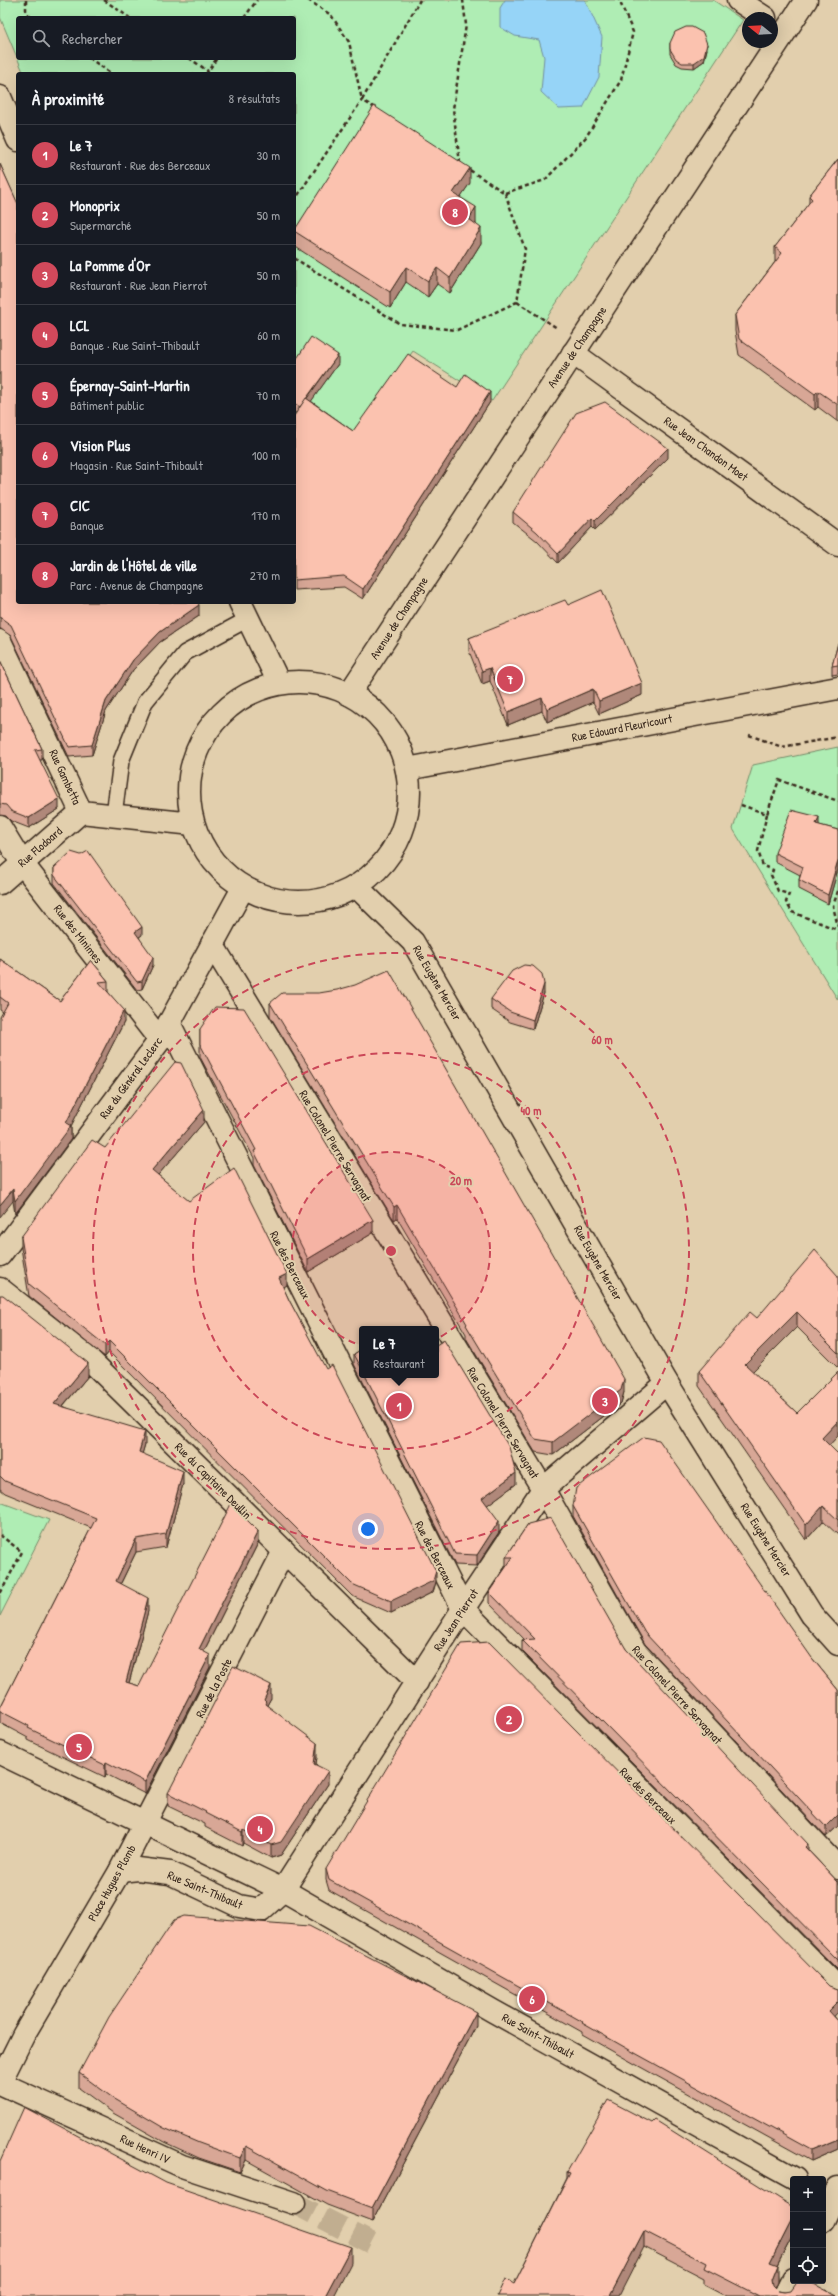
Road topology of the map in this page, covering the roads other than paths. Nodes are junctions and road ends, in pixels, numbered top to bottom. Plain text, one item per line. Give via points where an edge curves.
1 (738, 0) edge
2 (806, 0) edge
3 (756, 12) edge
4 (778, 27) edge
5 (765, 48) edge
6 (0, 97) edge
7 (16, 135) edge
8 (577, 348) junction
9 (838, 545) edge
10 (244, 611) edge
11 (0, 641) edge
12 (279, 683) junction
13 (838, 688) edge
14 (349, 694) junction
15 (407, 769) junction
16 (81, 812) junction
17 (114, 815) junction
18 (193, 824) junction
19 (0, 827) edge
20 (22, 863) junction
21 (0, 883) edge
22 (356, 886) junction
23 (243, 888) junction
24 (212, 944) junction
25 (164, 1031) junction
26 (0, 1255) edge
27 (0, 1289) edge
28 (667, 1383) junction
29 (543, 1489) junction
30 (284, 1551) junction
31 (463, 1609) junction
32 (838, 1644) edge
33 (417, 1682) junction
34 (0, 1753) edge
35 (144, 1825) junction
36 (838, 1868) edge
37 (120, 1871) junction
38 (283, 1890) junction
39 (838, 1988) edge
40 (0, 2082) edge
41 (790, 2176) edge
42 (833, 2197) edge
43 (294, 2203) tunnel mouth
44 (826, 2214) edge
45 (790, 2284) edge
46 (784, 2296) edge

1 - 3 street
2 - 4 street, Avenue de Champagne
5 - 8 street, Avenue de Champagne
6 - 7 street
8 - 9 street, Rue Jean Chandon Moet
8 - 14 street, Avenue de Champagne
10 - 12 street
10 - 17 lane via 185,653 145,702 121,762
11 - 16 street, Rue Gambetta
12 - 14 street via 315,683
12 - 18 street via 244,696 216,720 196,751 189,787
13 - 15 street, Rue Edouard Fleuricourt
14 - 15 street via 376,713 395,739
15 - 22 street via 408,803 400,836 382,864
16 - 17 street, Rue Gambetta
16 - 20 street, Rue Flodoard
17 - 18 street, Rue Gambetta
18 - 23 street via 204,849 221,871
19 - 20 street, Rue des Minimes
20 - 21 street, Rue Flodoard
20 - 25 street, Rue des Minimes
22 - 23 street via 329,898 300,903 270,899
22 - 28 street, Rue Eugène Mercier via 413,942
23 - 24 street, Rue du Général Leclerc
24 - 25 street, Rue du Général Leclerc
24 - 29 street, Rue Colonel Pierre Servagnat
25 - 26 street, Rue du Général Leclerc
25 - 31 street, Rue des Berceaux
27 - 30 street, Rue du Capitaine Deullin via 90,1360
28 - 29 street, Rue Jean Pierrot
28 - 32 street, Rue Eugène Mercier via 812,1615
29 - 31 street, Rue Jean Pierrot
29 - 36 street, Rue Colonel Pierre Servagnat via 635,1651
30 - 33 street, Rue du Capitaine Deullin
30 - 35 street, Rue de la Poste
31 - 33 street, Rue Jean Pierrot
31 - 39 street, Rue des Berceaux
33 - 38 street, Rue Jean Pierrot
34 - 35 street
35 - 37 street, Place Hugues Plomb
35 - 38 street, Rue Saint-Thibault
37 - 38 street, Rue Saint-Thibault via 138,1868 170,1873 239,1906 261,1910
37 - 40 street, Place Hugues Plomb via 24,2034
38 - 41 street, Rue Saint-Thibault via 493,2011
40 - 43 street, Rue Henri IV via 182,2166
42 - 44 street
45 - 46 street

